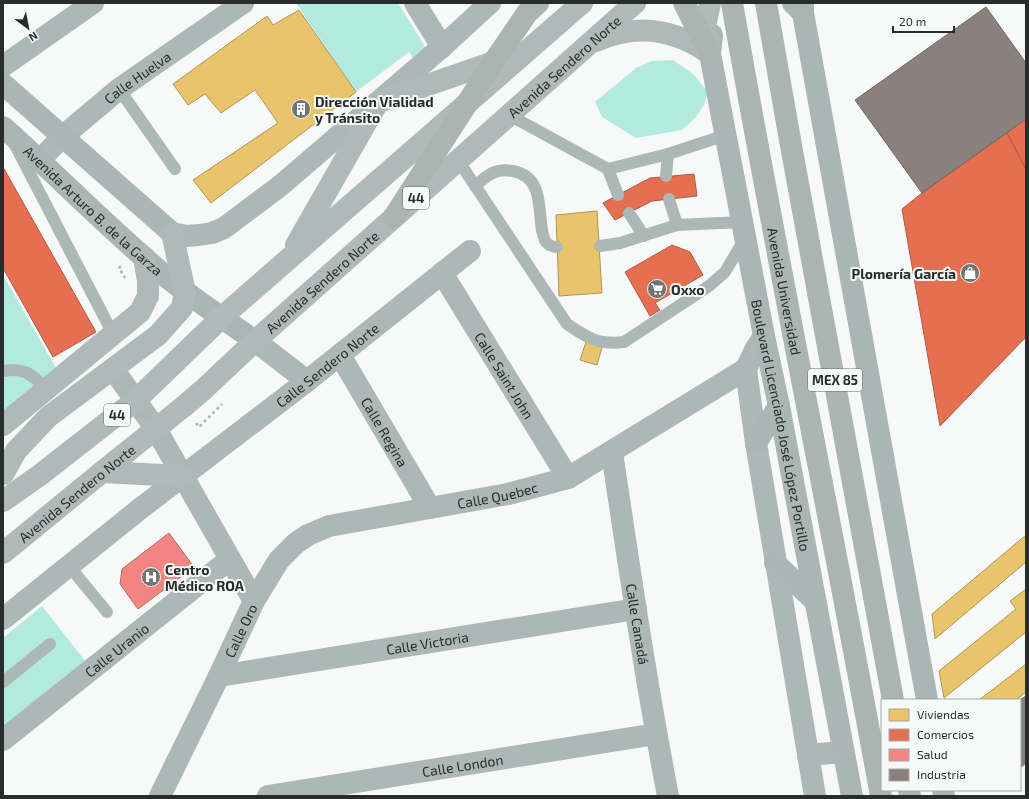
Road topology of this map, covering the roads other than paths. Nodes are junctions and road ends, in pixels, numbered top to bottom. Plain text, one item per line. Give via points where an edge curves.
1 (93, 3) edge
2 (243, 3) edge
3 (416, 3) edge
4 (490, 3) edge
5 (538, 3) edge
6 (582, 3) edge
7 (635, 3) edge
8 (684, 3) edge
9 (710, 3) edge
10 (722, 3) edge
11 (732, 3) edge
12 (766, 3) edge
13 (801, 6) edge
14 (442, 47) junction
15 (530, 48) junction
16 (577, 54) junction
17 (710, 54) junction
18 (493, 63) junction
19 (3, 66) edge
20 (3, 84) edge
21 (119, 89) junction
22 (378, 102) junction
23 (469, 102) junction
24 (509, 114) junction
25 (5, 129) edge
26 (726, 135) junction
27 (62, 137) junction
28 (668, 154) junction
29 (40, 160) junction
30 (458, 160) junction
31 (608, 169) junction
32 (175, 170) dead end
33 (666, 176) dead end
34 (475, 186) junction
35 (618, 195) dead end
36 (669, 199) dead end
37 (629, 213) dead end
38 (394, 217) junction
39 (677, 226) junction
40 (743, 230) junction
41 (172, 233) junction
42 (644, 236) junction
43 (600, 246) dead end
44 (557, 248) dead end
45 (470, 251) dead end
46 (144, 257) junction
47 (288, 260) junction
48 (442, 273) junction
49 (185, 292) junction
50 (222, 318) junction
51 (113, 334) junction
52 (764, 336) junction
53 (255, 341) junction
54 (340, 355) junction
55 (113, 369) junction
56 (746, 369) junction
57 (3, 371) edge
58 (307, 381) junction
59 (47, 389) junction
60 (136, 400) junction
61 (779, 406) junction
62 (10, 419) edge
63 (156, 429) junction
64 (31, 434) junction
65 (756, 443) junction
66 (612, 452) junction
67 (102, 472) junction
68 (3, 474) edge
69 (182, 476) junction
70 (568, 478) junction
71 (3, 501) edge
72 (430, 508) junction
73 (3, 553) edge
74 (230, 559) junction
75 (775, 563) junction
76 (69, 566) junction
77 (254, 601) junction
78 (815, 601) junction
79 (636, 609) junction
80 (107, 612) dead end
81 (3, 618) edge
82 (50, 644) dead end
83 (219, 676) junction
84 (3, 682) edge
85 (893, 699) edge
86 (927, 699) edge
87 (656, 734) junction
88 (3, 740) edge
89 (843, 752) junction
90 (808, 755) junction
91 (160, 796) edge
92 (268, 796) edge
93 (668, 796) edge
94 (815, 796) edge
95 (852, 796) edge
96 (881, 796) edge

1 - 19 street
2 - 21 street, Calle Huelva
3 - 14 street
4 - 14 street
5 - 18 highway via 527,13
6 - 15 main road, 44
7 - 16 main road, Avenida Sendero Norte / 44
8 - 17 highway
9 - 17 main road via 705,27
10 - 17 street, Boulevard Licenciado José López Portillo via 713,18
11 - 96 highway, Avenida Universidad / MEX 85 via 757,148
12 - 85 highway, MEX 85
13 - 86 street
14 - 22 street
15 - 18 main road
15 - 23 main road, 44
16 - 17 main road via 590,44 606,37 640,30 672,34
16 - 24 main road, Avenida Sendero Norte / 44
17 - 26 street, Boulevard Licenciado José López Portillo
18 - 22 main road
18 - 23 highway
20 - 27 street
21 - 27 street, Calle Huelva
21 - 32 lane
22 - 41 street via 280,186 224,228 199,236
22 - 47 main road
23 - 38 highway
23 - 47 main road, 44
24 - 30 main road, Avenida Sendero Norte / 44
24 - 31 lane
25 - 29 street, Avenida Arturo B. de la Garza
25 - 51 lane
26 - 28 lane
26 - 40 street, Boulevard Licenciado José López Portillo
27 - 29 street, Calle Huelva
27 - 41 street
28 - 31 lane
28 - 33 lane
29 - 46 street, Avenida Arturo B. de la Garza
30 - 34 lane
30 - 38 main road, Avenida Sendero Norte / 44
31 - 35 lane
34 - 40 lane via 567,324 585,336 609,344 624,342 633,337 710,286 725,272
34 - 44 lane via 492,172 505,170 524,174 532,181 537,194 543,237 548,244
36 - 39 lane
37 - 42 lane
38 - 53 main road, Avenida Sendero Norte / 44
39 - 40 lane
39 - 42 lane
40 - 52 street, Boulevard Licenciado José López Portillo
41 - 49 main road
42 - 43 lane
45 - 48 street, Calle Sendero Norte
46 - 49 street, Avenida Arturo B. de la Garza
46 - 51 main road via 148,296 140,312
47 - 50 main road, 44
48 - 54 street, Calle Sendero Norte
48 - 70 street, Calle Saint John
49 - 50 street, Avenida Arturo B. de la Garza
49 - 55 main road via 182,308 158,335
50 - 53 street
50 - 60 main road, 44
51 - 59 main road
52 - 56 street
52 - 61 street, Boulevard Licenciado José López Portillo
53 - 58 street
53 - 63 main road, Avenida Sendero Norte / 44 via 203,390
54 - 58 street, Calle Sendero Norte
54 - 72 street, Calle Regina
55 - 60 street, Calle Oro
55 - 64 main road via 48,417
56 - 65 street
56 - 66 street, Calle Quebec
57 - 59 lane via 15,369 27,372
58 - 69 street, Calle Sendero Norte
59 - 62 main road
60 - 63 street, Calle Oro
60 - 71 main road, 44
61 - 65 street
61 - 78 street, Boulevard Licenciado José López Portillo
62 - 64 main road
63 - 67 main road, Avenida Sendero Norte / 44
63 - 69 street, Calle Oro
64 - 68 main road via 16,451
65 - 75 street
66 - 70 street, Calle Quebec
66 - 79 street, Calle Canadá
67 - 69 main road
67 - 73 main road, Avenida Sendero Norte / 44
69 - 74 street, Calle Oro
69 - 76 street
70 - 72 street, Calle Quebec via 508,494
72 - 77 street, Calle Quebec via 329,526 308,535 279,560
74 - 77 street, Calle Oro
74 - 88 street, Calle Uranio
75 - 78 street
75 - 90 street
76 - 80 lane
76 - 81 street
77 - 83 street, Calle Oro
78 - 89 street, Boulevard Licenciado José López Portillo
79 - 83 street, Calle Victoria
79 - 87 street, Calle Canadá
82 - 84 lane
83 - 91 street, Calle Oro
87 - 92 street, Calle London
87 - 93 street, Calle Canadá
89 - 90 street
89 - 95 street, Boulevard Licenciado José López Portillo
90 - 94 street

